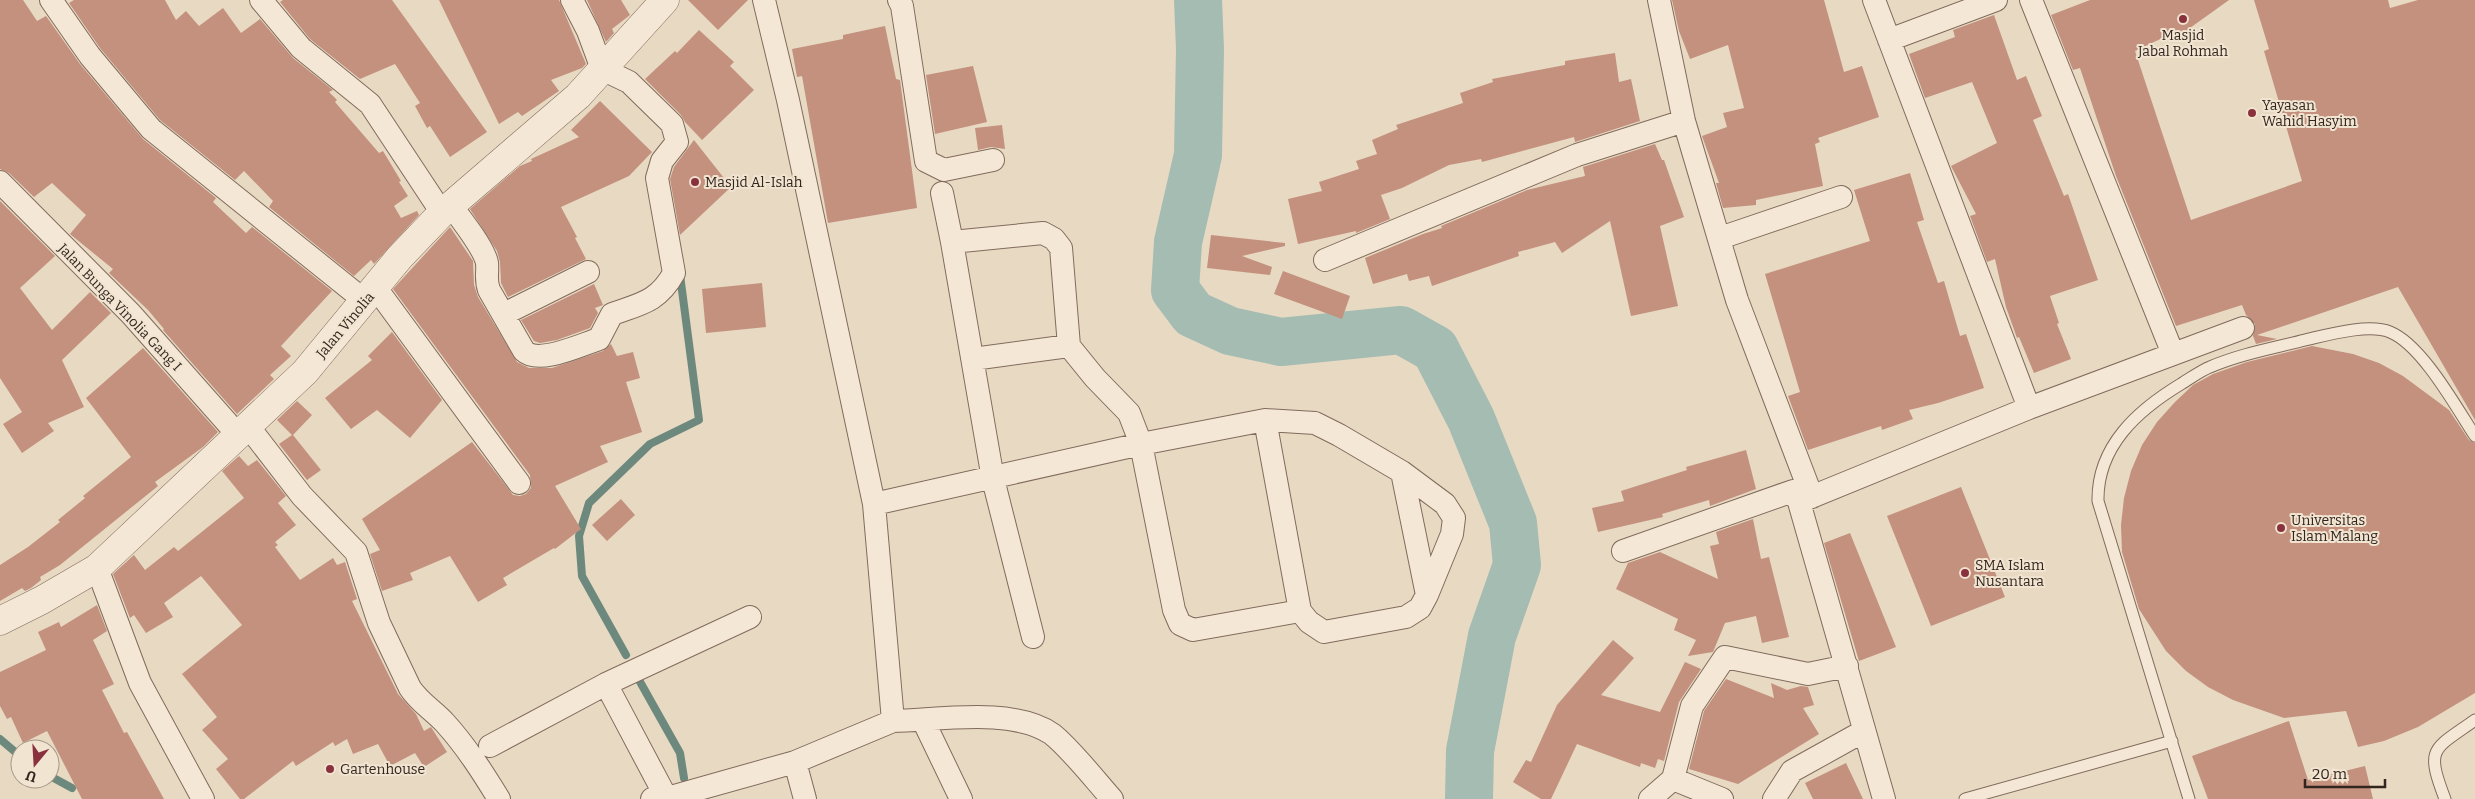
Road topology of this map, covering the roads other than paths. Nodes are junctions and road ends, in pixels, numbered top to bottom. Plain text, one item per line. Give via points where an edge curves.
1 (51, 0) edge
2 (261, 0) edge
3 (572, 0) edge
4 (665, 0) edge
5 (764, 0) edge
6 (899, 0) edge
7 (1659, 0) edge
8 (1874, 0) edge
9 (1996, 0) edge
10 (2031, 0) edge
11 (1889, 40) junction
12 (602, 69) junction
13 (1684, 121) junction
14 (993, 160) dead end
15 (0, 182) edge
16 (942, 193) dead end
17 (1841, 197) dead end
18 (446, 210) junction
19 (1720, 238) junction
20 (952, 242) junction
21 (1326, 260) dead end
22 (588, 272) dead end
23 (371, 295) junction
24 (504, 314) junction
25 (2243, 328) dead end
26 (1069, 346) junction
27 (2173, 354) junction
28 (973, 359) junction
29 (2029, 408) junction
30 (1265, 420) junction
31 (243, 431) junction
32 (2475, 436) edge
33 (1141, 444) junction
34 (1402, 472) junction
35 (993, 479) junction
36 (519, 483) dead end
37 (1806, 500) junction
38 (874, 504) junction
39 (1623, 550) dead end
40 (97, 568) junction
41 (1427, 595) junction
42 (1300, 611) junction
43 (750, 617) dead end
44 (0, 621) edge
45 (1033, 637) dead end
46 (1847, 666) junction
47 (606, 684) junction
48 (923, 720) junction
49 (2475, 720) edge
50 (893, 721) junction
51 (1864, 731) junction
52 (2172, 741) junction
53 (490, 746) dead end
54 (795, 762) junction
55 (1673, 778) junction
56 (203, 799) edge
57 (498, 799) edge
58 (662, 799) edge
59 (805, 799) edge
60 (961, 799) edge
61 (1112, 799) edge
62 (1650, 799) edge
63 (1722, 799) edge
64 (1774, 799) edge
65 (1884, 799) edge
66 (1965, 799) edge
67 (2189, 799) edge
68 (2445, 799) edge

1 - 23 street via 90,56 151,129
2 - 18 street via 301,48 370,104
3 - 12 street
4 - 12 street, Jalan Vinolia
5 - 38 street
6 - 14 street via 926,161 944,170
7 - 13 street
8 - 11 street
9 - 11 street
10 - 27 street
11 - 29 street
12 - 18 street, Jalan Vinolia via 578,96
12 - 24 street via 629,82 672,124 677,142 662,161 657,178 674,273 666,286 641,306 612,314 599,339 541,357 530,356 524,351
13 - 19 street
13 - 21 street via 1578,155
15 - 31 street, Jalan Bunga Vinolia Gang I
16 - 20 street
17 - 19 street
18 - 23 street, Jalan Vinolia via 400,258
18 - 24 street via 483,253 487,263 485,280
19 - 37 street via 1737,300
20 - 26 street via 1043,233 1054,239 1061,248
20 - 28 street
22 - 24 street
23 - 31 street, Jalan Vinolia via 305,372
23 - 36 street
25 - 27 street
26 - 28 street
26 - 33 street via 1129,413
27 - 29 street
28 - 35 street
29 - 37 street
30 - 33 street
30 - 34 street via 1315,423
30 - 42 street
31 - 40 street, Jalan Vinolia
31 - 57 street, Jalan Bunga Vinolia Gang I via 356,552 379,623 410,688 442,719 466,749
32 - 52 lane via 2406,340 2383,329 2328,334 2210,367 2153,401 2120,434 2102,465 2098,501
33 - 35 street
33 - 42 street via 1174,610 1180,624 1193,630
34 - 41 street
34 - 41 street via 1445,504 1454,518 1452,534
35 - 38 street
35 - 45 street
37 - 39 street via 1793,491
37 - 46 street
38 - 50 street
40 - 44 street, Jalan Vinolia
40 - 56 street via 140,683
41 - 42 street via 1420,608 1406,617 1324,632
43 - 47 street
46 - 51 street
46 - 55 street via 1808,674 1725,657 1692,706
47 - 53 street
47 - 58 street
48 - 50 street
48 - 60 street
48 - 61 street via 1003,717 1034,724 1053,735
49 - 68 lane via 2442,743 2434,757 2433,767
50 - 54 street
51 - 64 street via 1792,771
51 - 65 street
52 - 66 lane
52 - 67 lane
54 - 58 street
54 - 59 street
55 - 62 street
55 - 63 street

